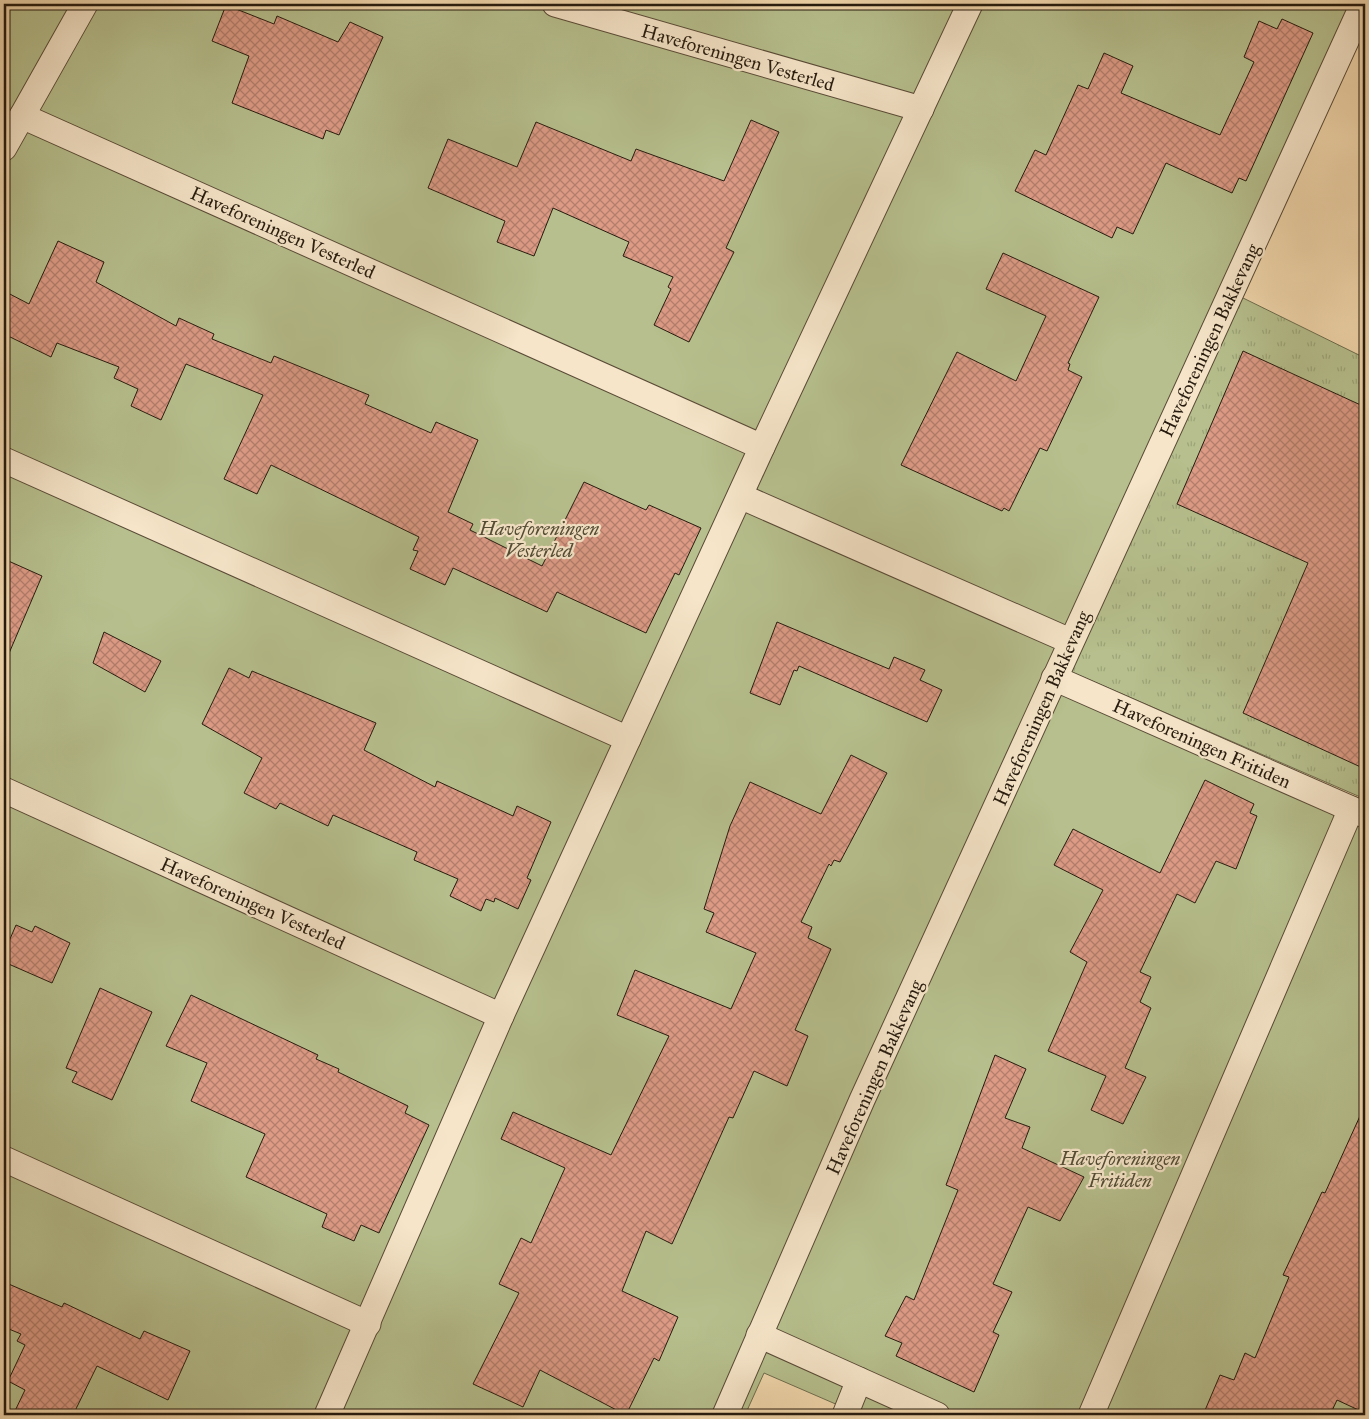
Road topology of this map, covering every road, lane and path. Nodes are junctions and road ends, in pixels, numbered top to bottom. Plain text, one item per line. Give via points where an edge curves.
1 (84, 4) edge
2 (555, 4) edge
3 (970, 4) edge
4 (1363, 4) edge
5 (921, 109) junction
6 (22, 116) junction
7 (4, 148) edge
8 (762, 447) junction
9 (4, 460) edge
10 (740, 496) junction
11 (1070, 642) junction
12 (1054, 678) junction
13 (628, 739) junction
14 (4, 790) edge
15 (1358, 812) edge
16 (501, 1016) junction
17 (4, 1159) edge
18 (368, 1324) junction
19 (759, 1336) junction
20 (859, 1380) junction
21 (326, 1415) edge
22 (725, 1415) edge
23 (845, 1415) edge
24 (937, 1415) edge
25 (1091, 1415) edge

1 - 6 lane
2 - 5 lane, Haveforeningen Vesterled
3 - 5 lane
4 - 11 lane, Haveforeningen Bakkevang
5 - 8 lane
6 - 7 lane
6 - 8 lane, Haveforeningen Vesterled
8 - 10 lane
9 - 13 lane
10 - 11 lane
10 - 13 lane
11 - 12 lane, Haveforeningen Bakkevang
12 - 15 lane, Haveforeningen Fritiden
12 - 19 lane, Haveforeningen Bakkevang via 862,1100
13 - 16 lane
14 - 16 lane, Haveforeningen Vesterled
15 - 25 lane, Haveforeningen Fritiden
16 - 18 lane
17 - 18 lane
18 - 21 lane
19 - 20 lane
19 - 22 lane, Haveforeningen Bakkevang
20 - 23 lane
20 - 24 lane

